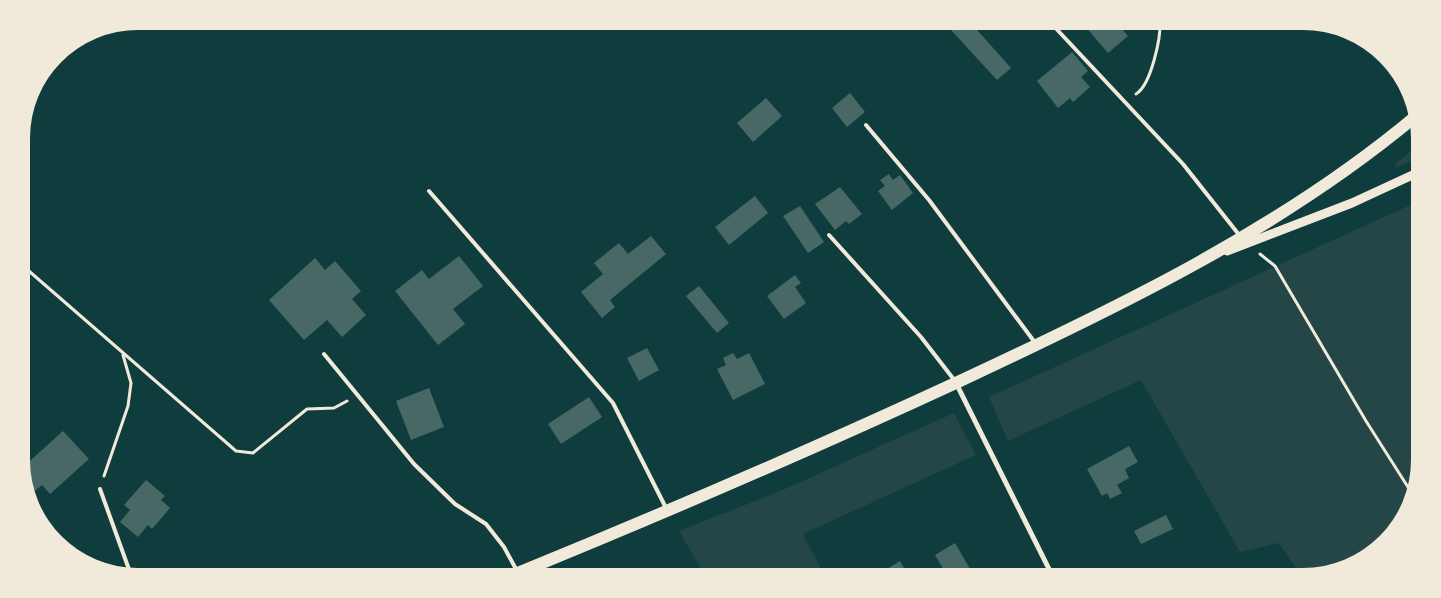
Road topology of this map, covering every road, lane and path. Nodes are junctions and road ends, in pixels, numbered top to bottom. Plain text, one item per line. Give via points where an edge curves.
1 (1058, 30) edge
2 (1158, 30) edge
3 (1126, 100) junction
4 (1409, 121) edge
5 (866, 124) dead end
6 (1411, 176) edge
7 (429, 192) dead end
8 (829, 235) dead end
9 (1243, 240) junction
10 (1275, 266) dead end
11 (30, 272) edge
12 (1037, 345) junction
13 (122, 354) junction
14 (324, 354) dead end
15 (956, 382) junction
16 (358, 394) junction
17 (1407, 486) edge
18 (100, 489) joint
19 (667, 511) junction
20 (128, 568) edge
21 (511, 568) edge
22 (528, 568) edge
23 (1049, 568) edge

1 - 3 lane
2 - 3 path via 1151,72 1141,91
3 - 9 lane via 1183,164
4 - 9 main road
5 - 12 lane via 929,200
6 - 9 street via 1352,203
7 - 19 lane via 613,403
8 - 15 lane
9 - 12 main road
10 - 17 path
11 - 13 path
12 - 15 main road
13 - 16 path via 236,451 253,453 307,409 334,408
13 - 18 path via 131,383 128,406
14 - 16 lane
15 - 19 main road via 799,455
15 - 23 street
16 - 21 lane via 414,464 454,504 486,524 504,546
18 - 20 lane
19 - 22 main road

